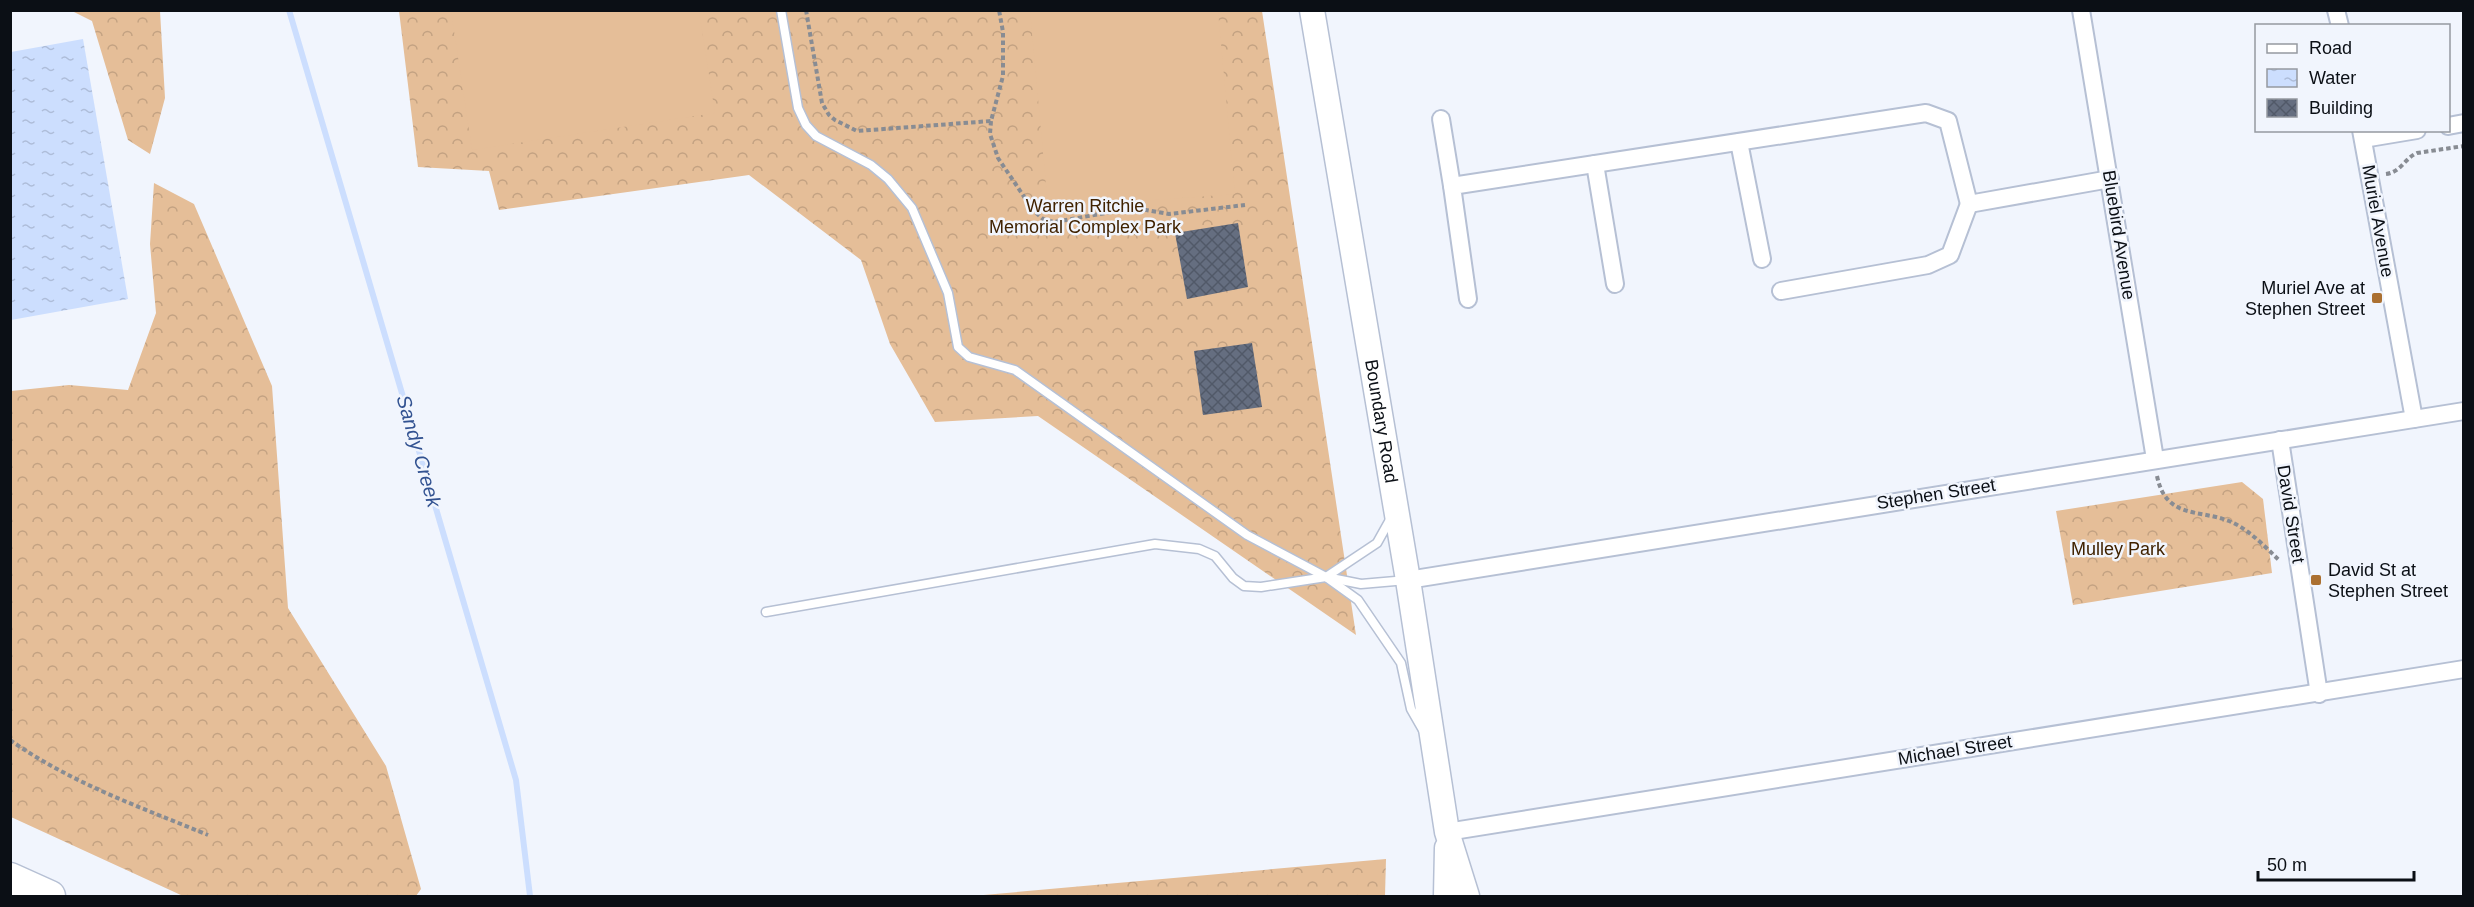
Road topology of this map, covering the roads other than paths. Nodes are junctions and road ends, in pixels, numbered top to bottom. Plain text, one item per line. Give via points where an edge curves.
1 (781, 10) edge
2 (1312, 10) edge
3 (2081, 10) edge
4 (1441, 119) dead end
5 (2395, 132) edge
6 (2362, 135) edge
7 (1740, 141) junction
8 (1595, 164) junction
9 (2110, 179) junction
10 (1452, 186) junction
11 (1969, 204) junction
12 (1762, 259) dead end
13 (1615, 284) dead end
14 (1781, 291) dead end
15 (1468, 299) dead end
16 (2463, 411) edge
17 (2414, 419) junction
18 (2280, 440) junction
19 (2155, 459) junction
20 (1396, 509) junction
21 (1326, 577) junction
22 (1408, 580) junction
23 (765, 612) dead end
24 (2463, 669) edge
25 (2319, 694) junction
26 (1434, 748) junction
27 (1447, 832) junction
28 (10, 878) edge
29 (50, 897) edge
30 (1446, 897) edge
31 (1467, 897) edge

1 - 21 lane via 798,108 806,124 816,136 871,165 912,208 948,292 958,347 969,357 1015,370 1247,535
2 - 20 main road, Boundary Road
3 - 9 street, Bluebird Avenue
4 - 10 street
5 - 6 street
6 - 17 street, Muriel Avenue
7 - 8 street
7 - 11 street via 1926,113 1948,121
7 - 12 street
8 - 10 street
8 - 13 street
9 - 11 street
9 - 19 street, Bluebird Avenue
10 - 15 street
11 - 14 street via 1950,255 1928,266
16 - 17 street, Stephen Street
17 - 18 street, Stephen Street
18 - 19 street, Stephen Street
18 - 25 street, David Street
19 - 22 street, Stephen Street
20 - 21 lane via 1377,543
20 - 22 main road, Boundary Road
21 - 22 lane via 1361,584
21 - 23 lane via 1244,586 1215,556 1199,549 1155,544
21 - 26 lane via 1358,600 1380,629 1401,663 1411,709
22 - 26 main road, Boundary Road
24 - 25 street, Michael Street
25 - 27 street, Michael Street
26 - 27 main road, Boundary Road
27 - 30 main road, Boundary Road
27 - 31 main road, Boundary Road
28 - 29 highway

